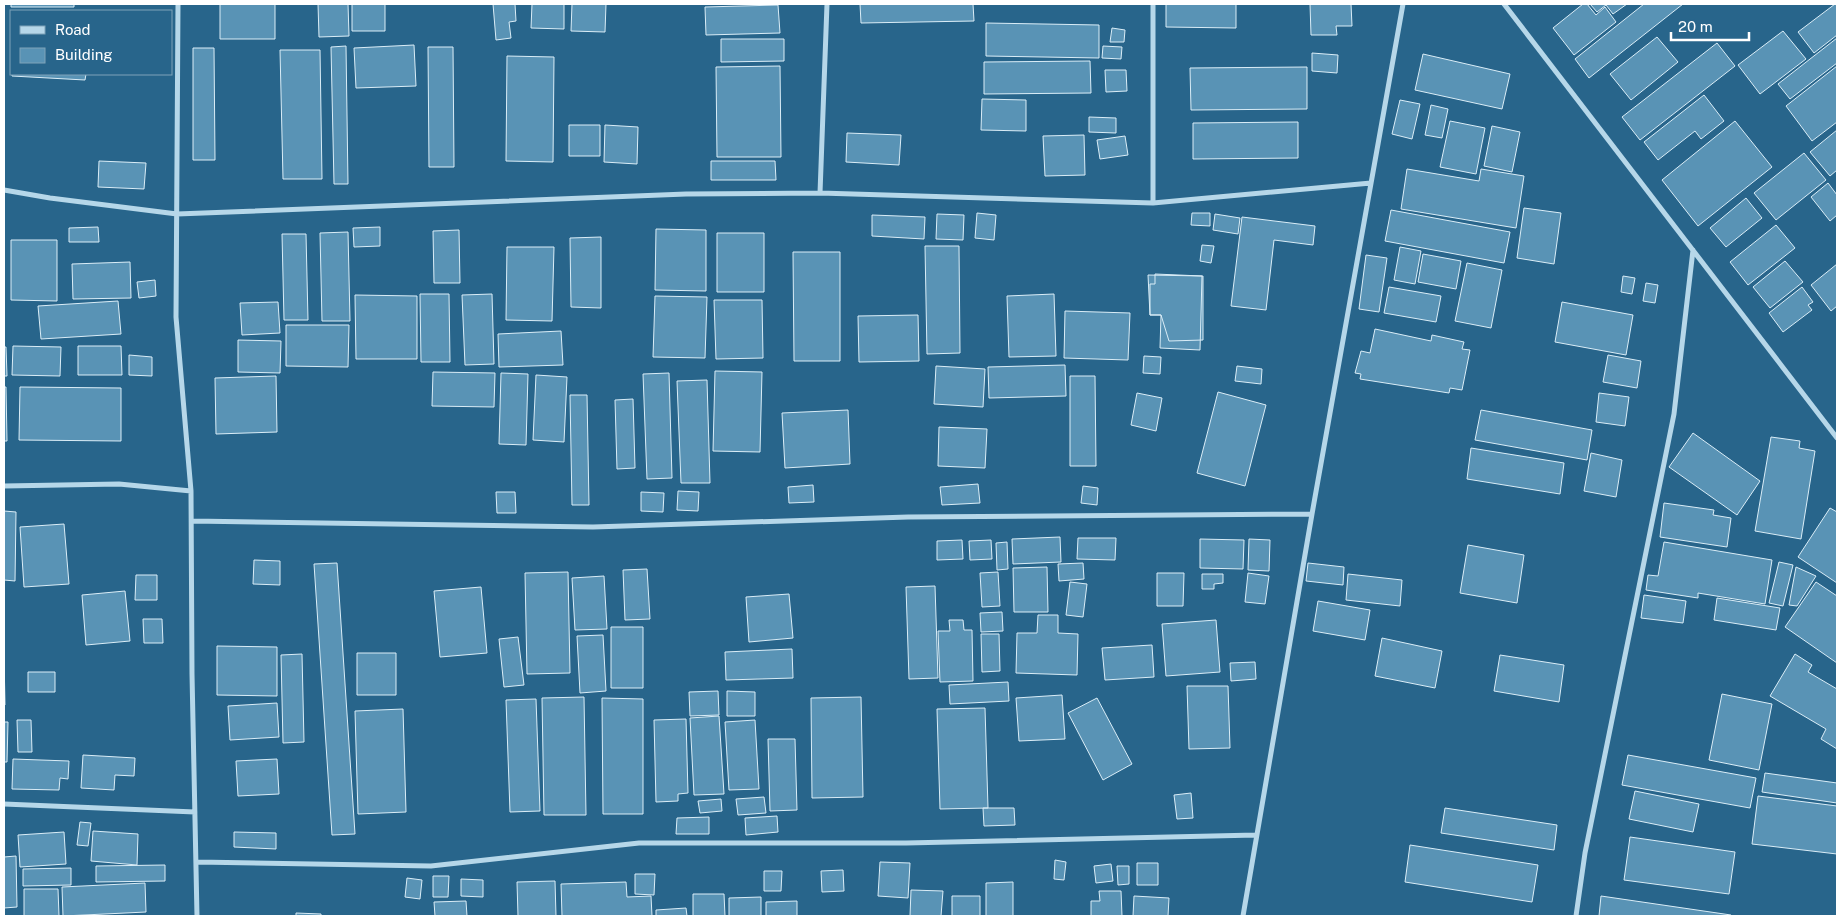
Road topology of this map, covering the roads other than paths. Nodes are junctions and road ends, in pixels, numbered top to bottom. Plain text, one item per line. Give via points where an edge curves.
1 (178, 4) edge
2 (827, 4) edge
3 (1153, 4) edge
4 (1403, 4) edge
5 (1504, 4) edge
6 (1371, 183) junction
7 (4, 190) edge
8 (820, 193) junction
9 (1153, 203) junction
10 (177, 214) junction
11 (1693, 250) junction
12 (1837, 438) edge
13 (4, 486) edge
14 (191, 491) junction
15 (1312, 514) junction
16 (192, 521) junction
17 (4, 804) edge
18 (195, 812) junction
19 (1256, 835) junction
20 (196, 862) junction
21 (197, 916) edge
22 (1243, 916) edge
23 (1576, 916) edge

1 - 10 street
2 - 8 street
3 - 9 street
4 - 6 street
5 - 11 street
6 - 9 street
6 - 15 street
7 - 10 street
8 - 9 street
8 - 10 street via 686,194
10 - 14 street via 176,316
11 - 12 street
11 - 23 street via 1674,414 1587,843
13 - 14 street via 119,484
14 - 16 street
15 - 16 street via 908,517 593,527
15 - 19 street
16 - 18 street
17 - 18 street
18 - 20 street
19 - 20 street via 916,842 639,843 431,866
19 - 22 street
20 - 21 street

